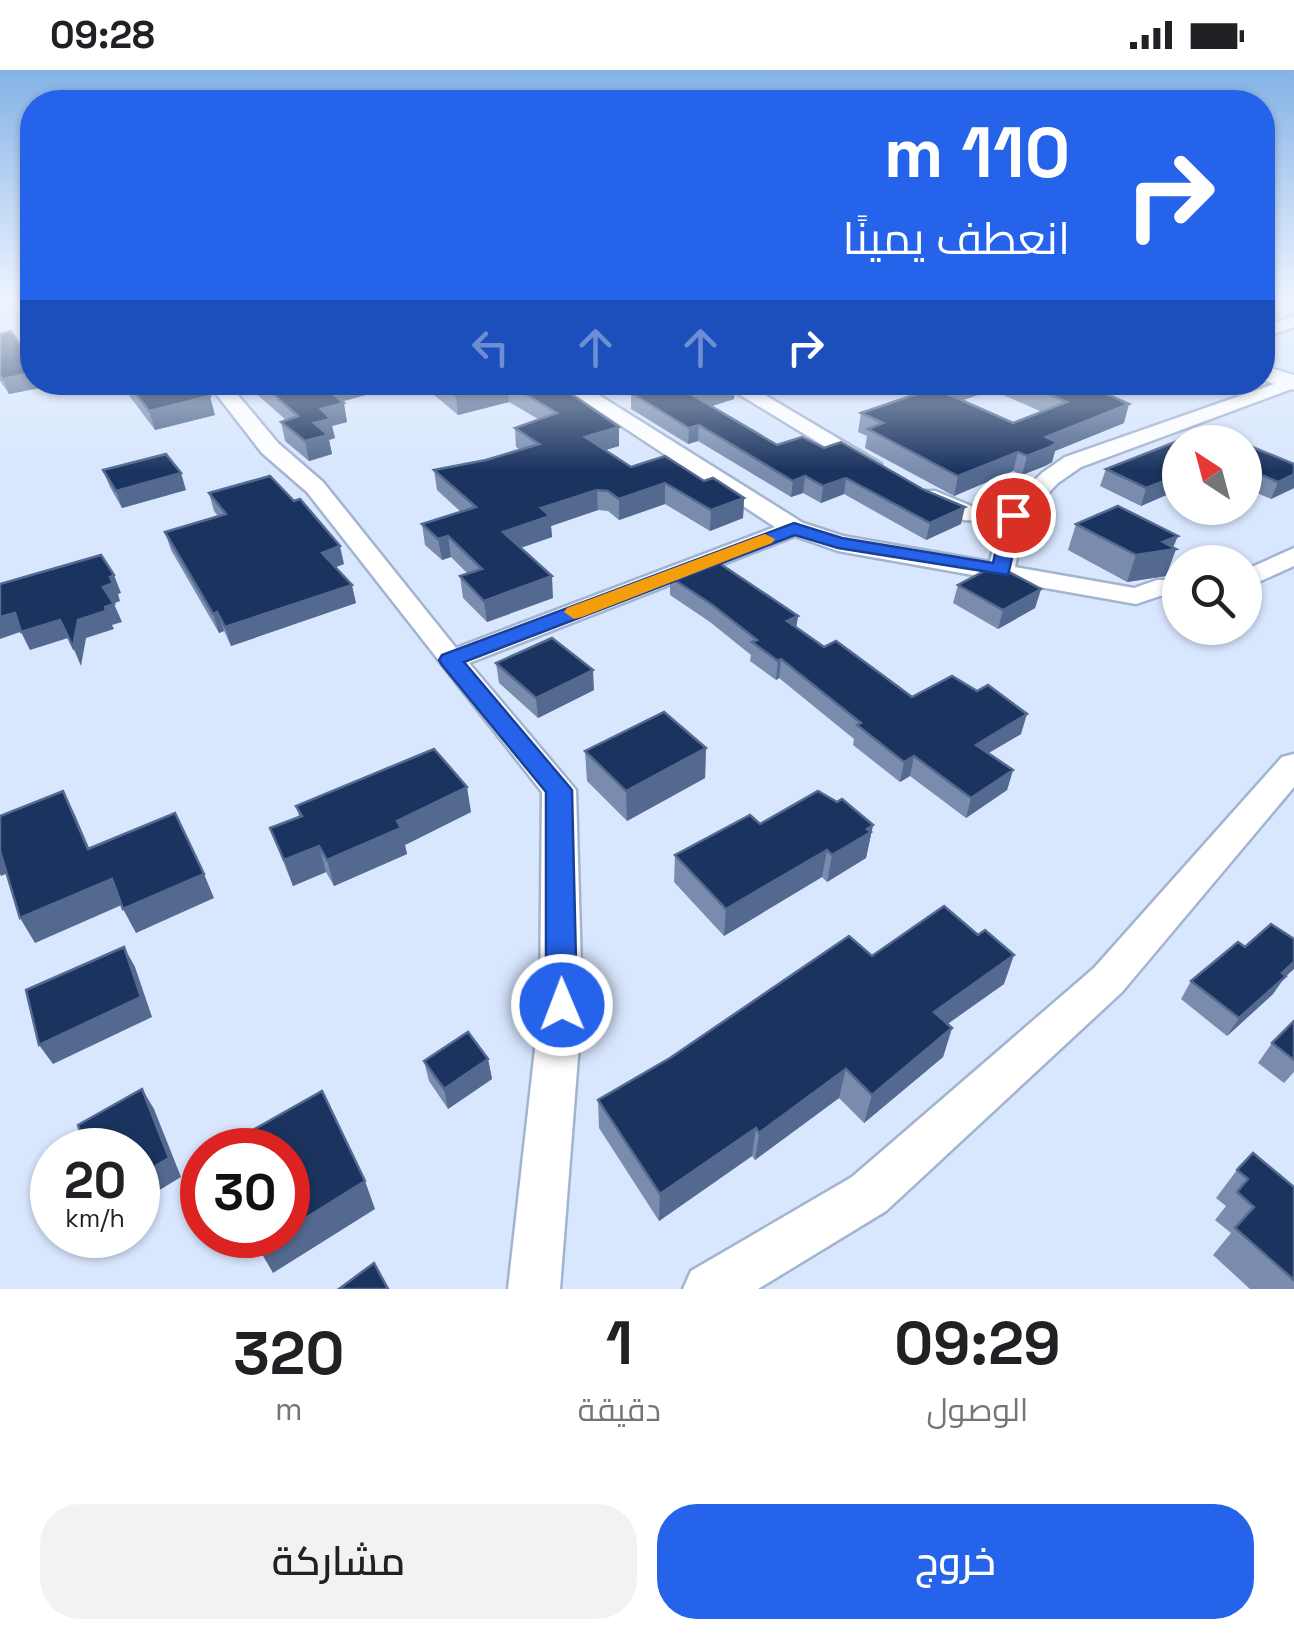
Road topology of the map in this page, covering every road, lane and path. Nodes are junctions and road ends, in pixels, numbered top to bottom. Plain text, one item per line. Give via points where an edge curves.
1 (227, 395) edge
2 (584, 395) edge
3 (751, 395) edge
4 (1256, 395) edge
5 (883, 471) edge
6 (914, 490) edge
7 (1013, 515) junction
8 (794, 528) junction
9 (1294, 556) edge
10 (1001, 570) junction
11 (1262, 572) edge
12 (1162, 588) edge
13 (450, 660) junction
14 (1294, 765) edge
15 (534, 1289) edge
16 (709, 1289) edge

1 - 13 street via 270,448 314,487
2 - 8 street
3 - 5 street
4 - 7 street via 1073,462
6 - 7 street via 973,514
7 - 10 street
8 - 10 street via 838,543
8 - 13 street
9 - 11 street
10 - 12 street via 1136,596
13 - 15 street via 559,790 562,1005
14 - 16 street via 1108,980 869,1194

